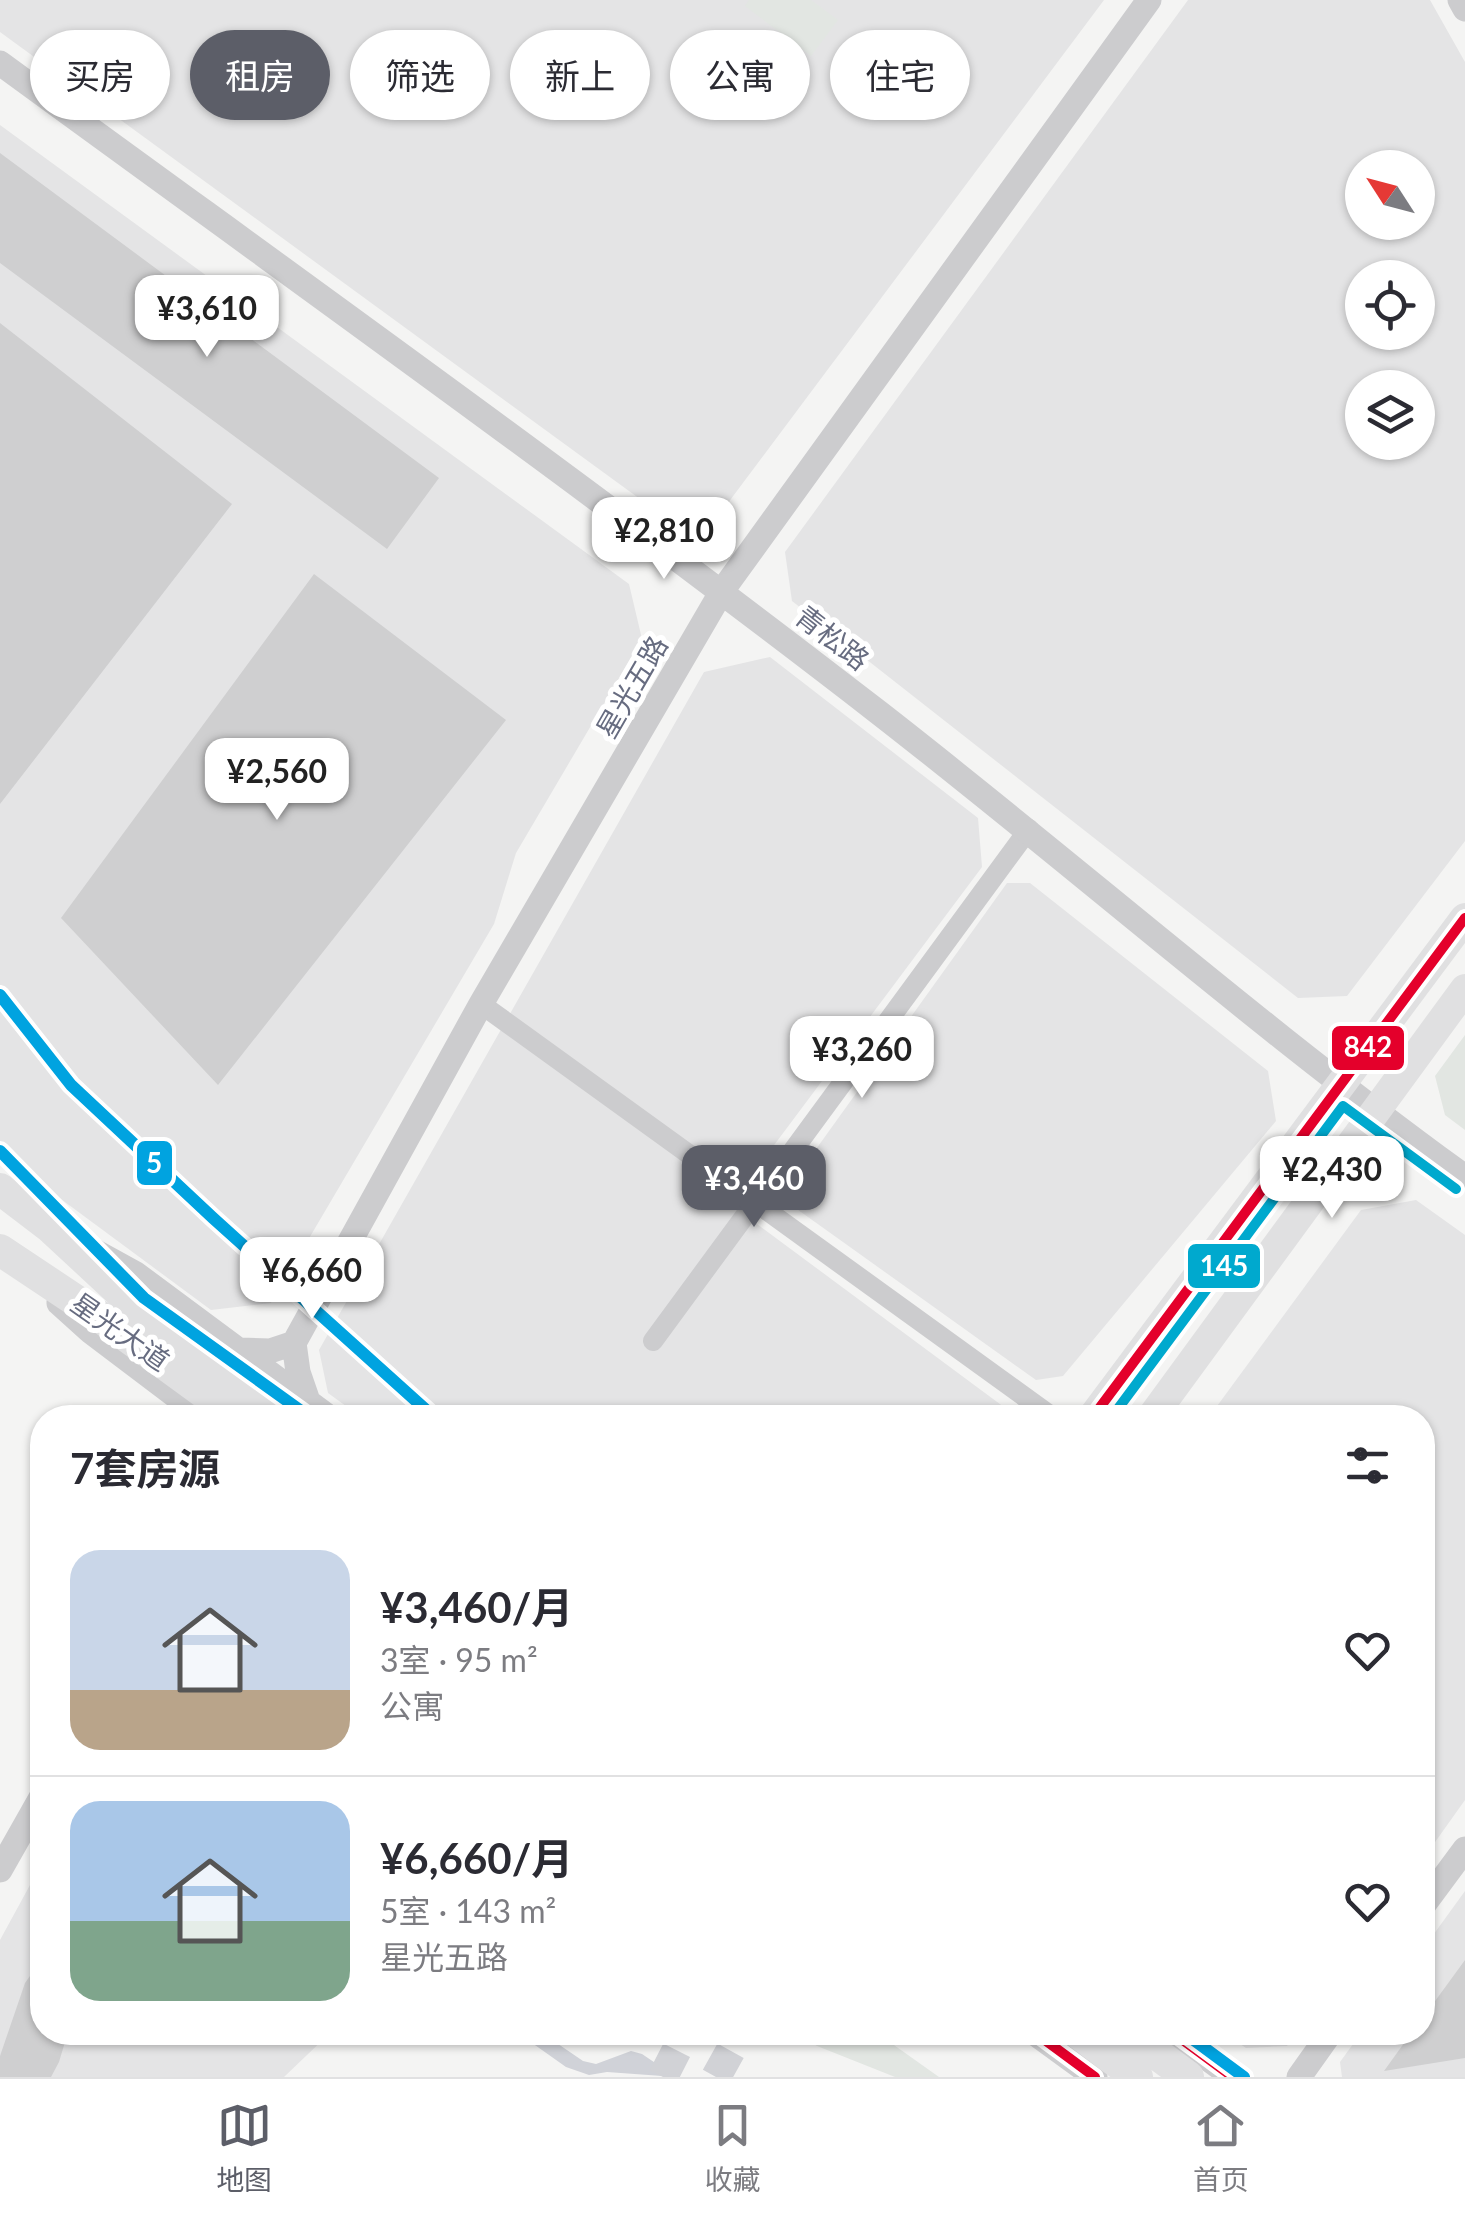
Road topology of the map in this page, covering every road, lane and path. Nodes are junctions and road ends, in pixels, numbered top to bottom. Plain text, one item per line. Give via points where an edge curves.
1 (1149, 0) edge
2 (1460, 0) edge
3 (1465, 9) edge
4 (0, 62) edge
5 (722, 592) junction
6 (1029, 829) junction
7 (1465, 918) edge
8 (1465, 988) edge
9 (481, 1004) junction
10 (1340, 1085) junction
11 (1374, 1112) junction
12 (1465, 1177) edge
13 (0, 1189) edge
14 (758, 1201) junction
15 (50, 1226) junction
16 (6, 1254) edge
17 (111, 1304) junction
18 (652, 1342) dead end
19 (294, 1343) junction
20 (240, 1350) junction
21 (188, 1405) edge
22 (224, 1405) edge
23 (293, 1405) edge
24 (296, 1405) edge
25 (300, 1405) edge
26 (1036, 1405) edge
27 (1102, 1405) edge
28 (1160, 1405) edge
29 (30, 1817) edge
30 (1465, 1849) edge
31 (0, 1870) edge
32 (1435, 1890) edge
33 (1052, 2045) edge
34 (1095, 2045) edge
35 (1145, 2045) edge
36 (1189, 2045) edge
37 (1322, 2045) edge
38 (1095, 2077) edge
39 (1138, 2077) edge
40 (1188, 2077) edge
41 (1233, 2077) edge
42 (1299, 2077) edge

1 - 5 street, 星光五路
2 - 3 street
4 - 5 street, 青松路
5 - 6 street, 青松路
5 - 9 street, 星光五路
6 - 10 street, 青松路
6 - 14 street
7 - 10 main road
8 - 11 main road
9 - 14 street
9 - 19 street, 星光五路
10 - 11 street, 青松路
10 - 27 main road
11 - 12 street, 青松路
11 - 28 main road
13 - 15 main road, 星光大道
14 - 18 street
14 - 26 street
15 - 17 main road, 星光大道
15 - 20 street via 136,1274
16 - 17 main road, 星光大道
16 - 21 street via 90,1331
17 - 22 main road, 星光大道
17 - 23 main road, 星光大道
19 - 20 street
19 - 25 street
20 - 24 street
29 - 31 street
30 - 32 street
33 - 38 street
34 - 39 main road
35 - 40 main road
36 - 41 street
37 - 42 street

